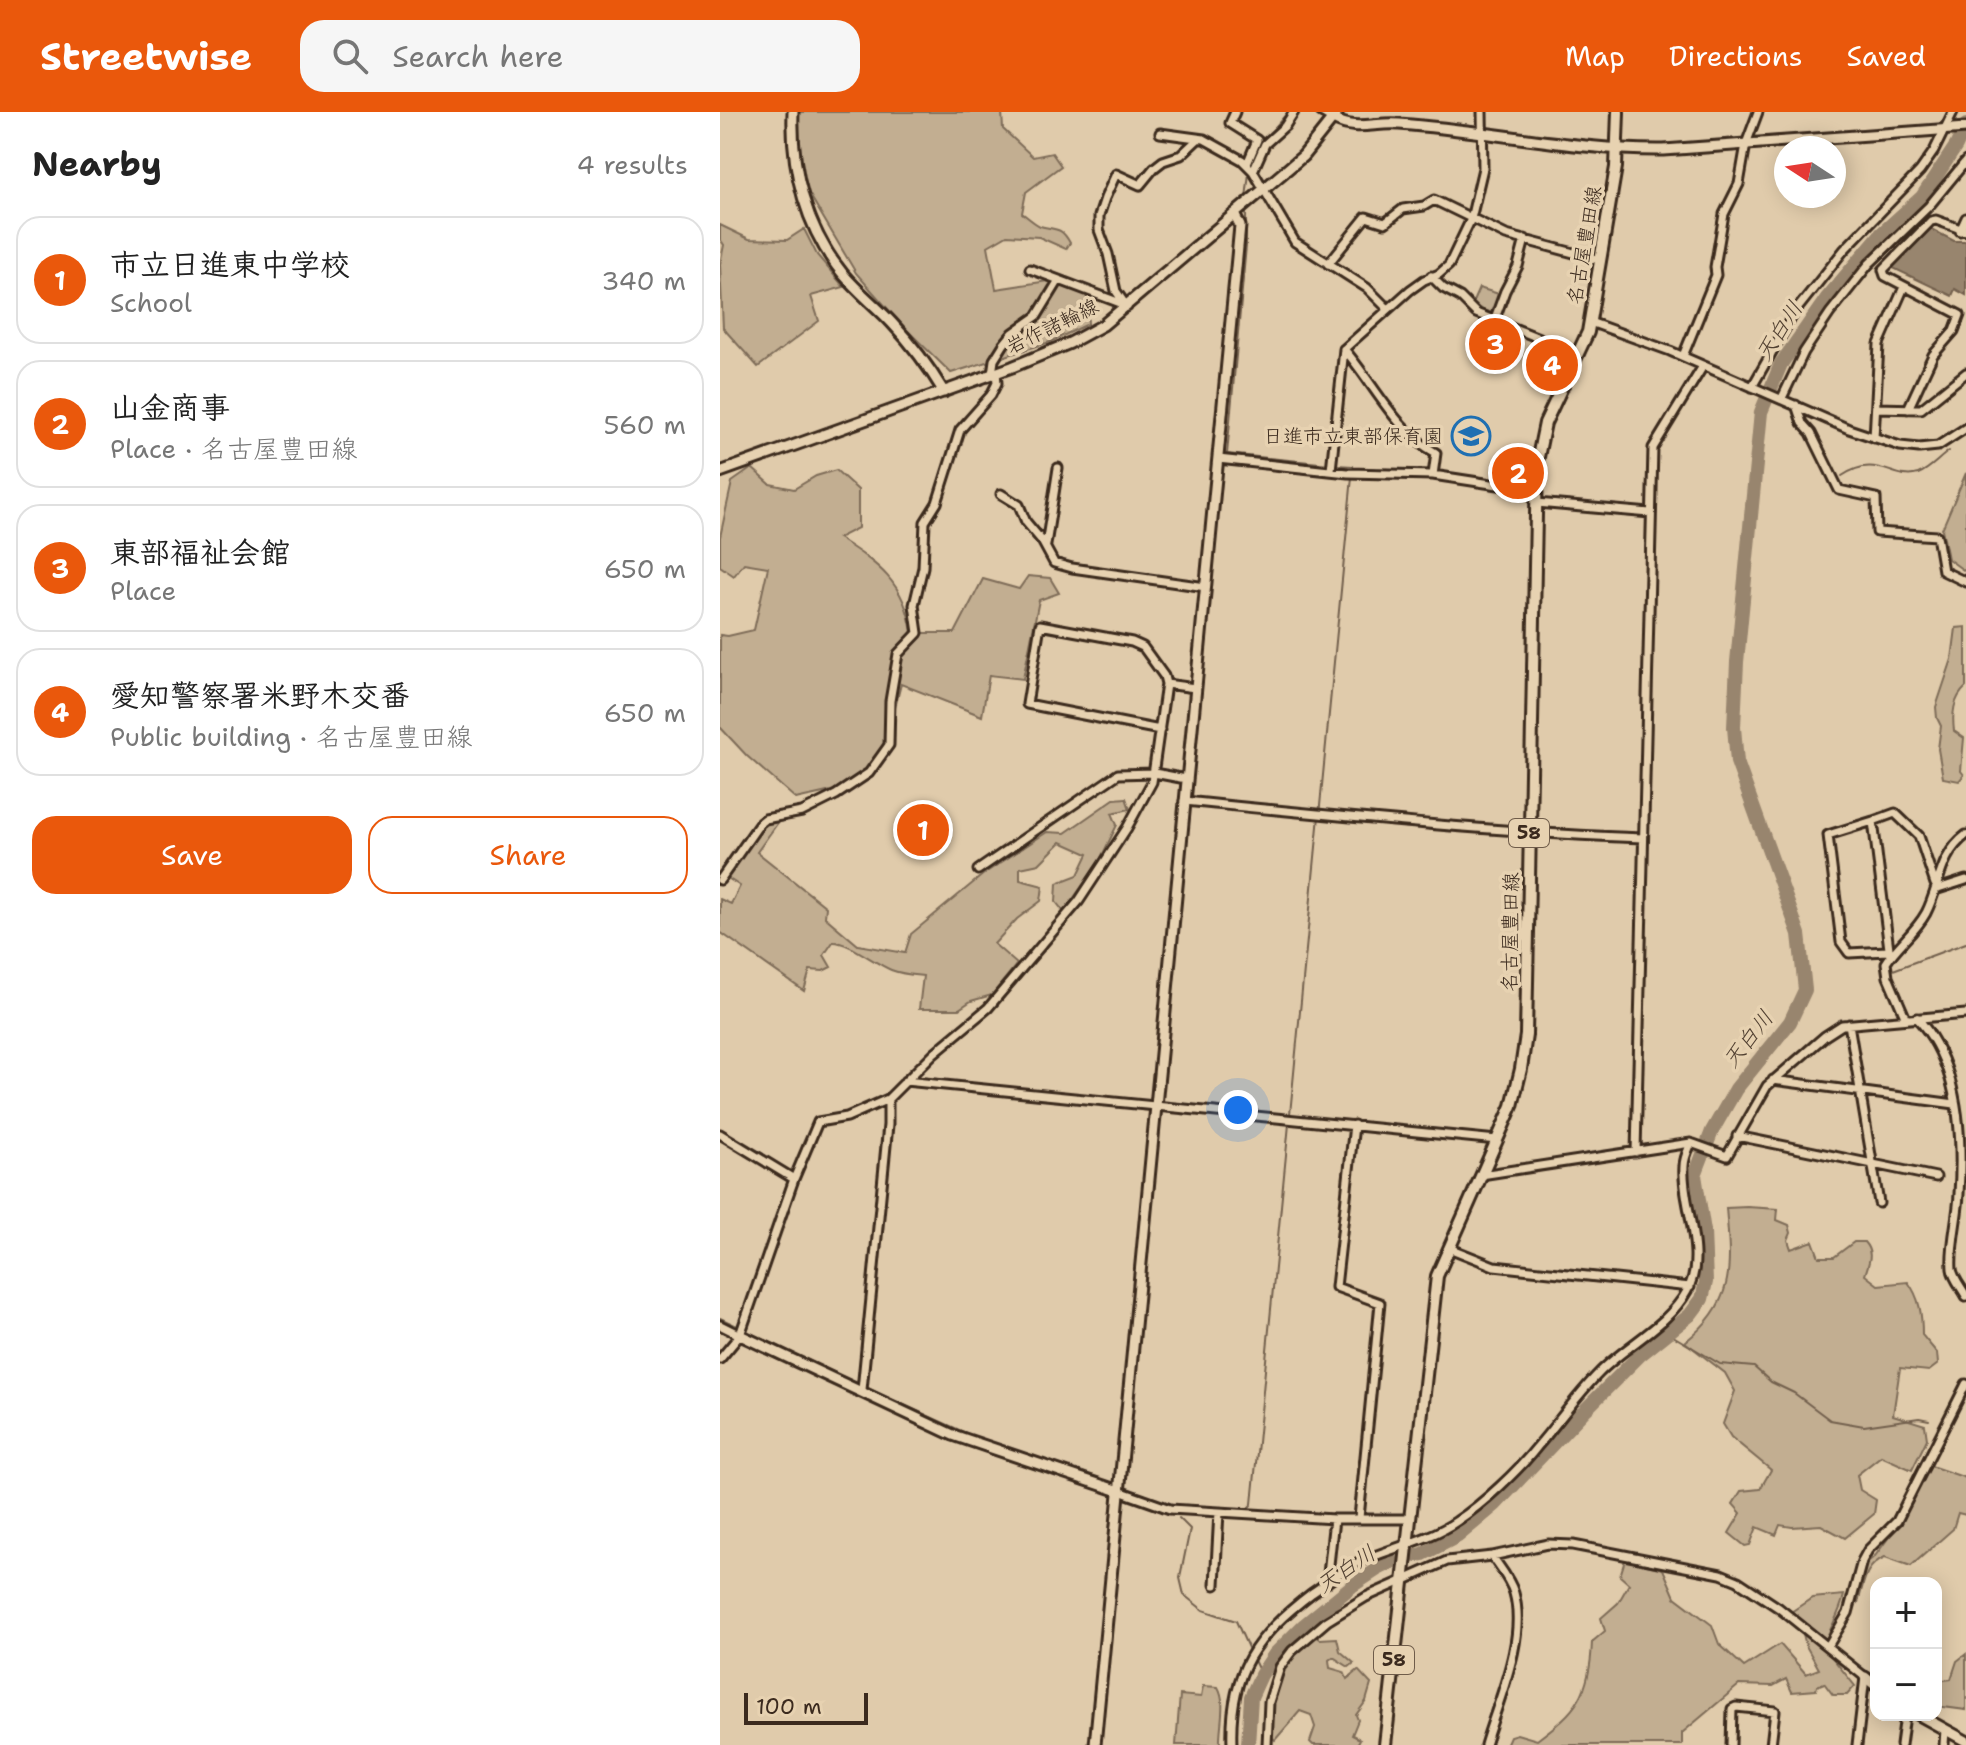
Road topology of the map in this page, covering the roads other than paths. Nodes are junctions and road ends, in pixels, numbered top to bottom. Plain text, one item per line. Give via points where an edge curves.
1 (793, 112) edge
2 (1235, 112) edge
3 (1294, 112) edge
4 (1321, 112) edge
5 (1398, 112) edge
6 (1482, 112) edge
7 (1618, 112) edge
8 (1758, 112) edge
9 (1953, 112) edge
10 (1335, 116) edge
11 (1398, 124) junction
12 (1966, 128) edge
13 (1944, 130) junction
14 (1160, 133) dead end
15 (1483, 134) junction
16 (1198, 139) junction
17 (1746, 144) junction
18 (1618, 150) junction
19 (1966, 161) edge
20 (1250, 168) junction
21 (1263, 190) junction
22 (1234, 214) junction
23 (1966, 218) edge
24 (1471, 219) junction
25 (1963, 231) edge
26 (1525, 239) junction
27 (1600, 260) junction
28 (1328, 264) junction
29 (1030, 269) dead end
30 (1431, 276) junction
31 (1059, 280) junction
32 (1904, 287) junction
33 (1125, 305) junction
34 (1388, 309) junction
35 (1494, 321) junction
36 (1590, 322) junction
37 (1344, 349) junction
38 (1579, 354) junction
39 (1683, 356) junction
40 (1703, 366) junction
41 (994, 373) junction
42 (1966, 373) edge
43 (1752, 387) junction
44 (944, 392) junction
45 (1782, 398) junction
46 (1796, 405) junction
47 (1876, 408) junction
48 (1908, 409) junction
49 (1966, 428) edge
50 (1874, 438) junction
51 (1218, 459) junction
52 (1058, 468) dead end
53 (1331, 470) junction
54 (720, 472) edge
55 (1433, 475) junction
56 (1537, 491) junction
57 (1001, 494) dead end
58 (1537, 503) junction
59 (1650, 513) junction
60 (1046, 548) junction
61 (1966, 582) edge
62 (1206, 587) junction
63 (1166, 684) junction
64 (1195, 688) junction
65 (1160, 730) junction
66 (1154, 773) junction
67 (1186, 779) junction
68 (1184, 801) junction
69 (1873, 821) junction
70 (1529, 834) junction
71 (1966, 835) edge
72 (1643, 838) junction
73 (978, 870) dead end
74 (720, 880) edge
75 (1966, 880) edge
76 (1935, 887) junction
77 (1889, 954) junction
78 (1966, 1014) edge
79 (1917, 1018) junction
80 (1906, 1019) junction
81 (1849, 1024) junction
82 (1773, 1080) junction
83 (905, 1081) junction
84 (1861, 1092) junction
85 (888, 1099) junction
86 (1955, 1104) junction
87 (1156, 1105) junction
88 (1354, 1125) junction
89 (720, 1134) edge
90 (1737, 1136) junction
91 (1497, 1140) junction
92 (1691, 1143) junction
93 (1636, 1152) junction
94 (1873, 1165) junction
95 (1481, 1175) junction
96 (1936, 1177) dead end
97 (794, 1179) junction
98 (1963, 1196) edge
99 (1879, 1203) dead end
100 (1449, 1248) junction
101 (1690, 1287) junction
102 (1966, 1296) edge
103 (720, 1325) edge
104 (740, 1335) junction
105 (720, 1359) edge
106 (1966, 1384) edge
107 (862, 1390) junction
108 (1963, 1393) edge
109 (1119, 1491) junction
110 (1219, 1512) junction
111 (1359, 1518) junction
112 (1334, 1519) junction
113 (1409, 1519) junction
114 (1407, 1545) junction
115 (1492, 1556) junction
116 (1403, 1577) junction
117 (1327, 1583) junction
118 (1215, 1585) dead end
119 (1828, 1646) junction
120 (1865, 1677) junction
121 (1870, 1681) edge
122 (1904, 1721) edge
123 (1930, 1721) edge
124 (1945, 1729) junction
125 (1966, 1741) edge
126 (1095, 1745) edge
127 (1232, 1745) edge
128 (1267, 1745) edge
129 (1385, 1745) edge
130 (1485, 1745) edge
131 (1731, 1745) edge
132 (1771, 1745) edge
133 (1857, 1745) edge
134 (1901, 1745) edge
135 (1944, 1745) edge

1 - 44 street via 796,169 818,236 843,274 912,345
2 - 20 street via 1230,123 1257,140
3 - 20 street
4 - 10 street
5 - 11 street
6 - 15 street
7 - 18 main road, 名古屋豊田線 / 58
8 - 17 street
9 - 13 street
10 - 11 street via 1352,127
10 - 21 street, 岩作諸輪線 via 1312,148
11 - 15 street
12 - 13 street
13 - 17 street
13 - 43 street via 1920,171 1811,289
14 - 16 street
15 - 18 street
15 - 24 street via 1483,168
16 - 20 street via 1228,151
16 - 33 street via 1181,155 1154,168 1140,185 1116,174 1110,183 1099,230
17 - 18 street
17 - 39 street via 1739,184 1724,214 1716,275
18 - 27 main road, 名古屋豊田線 / 58
19 - 45 street via 1830,313
20 - 21 street
21 - 22 street, 岩作諸輪線
21 - 28 street via 1295,242
22 - 33 street, 岩作諸輪線
22 - 51 street via 1240,226
23 - 25 street
24 - 26 street
24 - 28 street via 1434,200 1403,209 1385,223 1366,217
24 - 30 street via 1449,265
25 - 32 street via 1931,221 1883,270
26 - 27 street
26 - 35 street
27 - 36 main road, 名古屋豊田線 / 58
28 - 34 street via 1367,288
29 - 31 street
30 - 34 street
30 - 35 street
31 - 33 street
31 - 41 street via 1037,316 1004,344 994,360
32 - 47 street via 1880,340
32 - 48 street via 1960,315 1933,355
33 - 41 street, 岩作諸輪線 via 1070,343
34 - 37 street
35 - 38 street
36 - 38 main road, 名古屋豊田線 / 58
36 - 39 street
37 - 53 street
37 - 55 street via 1393,413 1436,453
38 - 56 main road, 名古屋豊田線 / 58 via 1545,423
39 - 40 street
40 - 43 street
40 - 59 street via 1653,448
41 - 44 street, 岩作諸輪線
41 - 74 street via 997,383 960,430 949,472 925,522 922,576 914,605 918,633 898,654 889,745 869,773 836,795 802,812 765,819
42 - 48 street via 1921,409
43 - 45 street
44 - 54 street, 岩作諸輪線
45 - 46 street
46 - 50 street
46 - 61 street via 1839,490 1876,498 1877,532 1937,536 1943,571
47 - 48 street
47 - 50 street
49 - 50 street via 1929,447
51 - 53 street
51 - 62 street
52 - 60 street
53 - 55 street
55 - 56 street
56 - 58 main road, 名古屋豊田線 / 58
57 - 60 street via 1019,505
58 - 59 street
58 - 70 main road, 名古屋豊田線 / 58
59 - 72 street
60 - 62 street via 1054,563 1072,568
62 - 64 street
63 - 64 street
63 - 65 street
63 - 65 street via 1143,647 1040,625 1027,704
64 - 67 street
65 - 66 street
66 - 67 street
66 - 73 street via 1118,774
66 - 83 street via 1127,828 1058,928 988,1008
67 - 68 street
68 - 70 street
68 - 87 street
69 - 76 street via 1895,813 1919,836
69 - 77 street
69 - 77 street via 1828,835 1841,942 1849,953
70 - 72 street
70 - 91 main road, 名古屋豊田線 / 58 via 1526,1035 1512,1106
71 - 76 street via 1948,857
72 - 93 street
75 - 76 street
76 - 77 street via 1916,929
77 - 80 street via 1886,970
78 - 79 street
79 - 80 street
79 - 86 street via 1939,1047
80 - 81 street
81 - 82 street via 1825,1036
81 - 84 street
82 - 84 street
82 - 90 street
83 - 85 street
83 - 87 street
84 - 86 street
84 - 94 street
85 - 97 street via 847,1117 818,1122
85 - 107 street
86 - 98 street
87 - 88 street
87 - 109 street
88 - 91 street
88 - 111 street via 1336,1287 1380,1303
89 - 97 street
90 - 92 street via 1727,1156
90 - 94 street
91 - 95 main road, 名古屋豊田線 / 58
92 - 93 street
92 - 101 street via 1684,1166 1693,1238
93 - 95 street
94 - 96 street
94 - 99 street
95 - 100 main road, 名古屋豊田線 / 58
97 - 104 street
98 - 102 street via 1952,1271
100 - 101 street via 1494,1266
100 - 113 main road, 名古屋豊田線 / 58 via 1432,1304
101 - 114 street via 1660,1322 1602,1370 1530,1456 1477,1506
103 - 104 street
104 - 105 street
104 - 107 street
106 - 108 street
107 - 109 street via 953,1435
108 - 119 street via 1897,1521 1862,1561 1848,1613
109 - 110 street via 1170,1509
109 - 126 street
110 - 112 street
110 - 118 street
111 - 112 street
111 - 113 street
112 - 117 street
113 - 114 main road, 名古屋豊田線 / 58
114 - 116 main road, 名古屋豊田線 / 58
114 - 117 street via 1356,1564
115 - 116 street via 1447,1561
115 - 119 street via 1561,1543 1721,1574 1761,1594
115 - 130 street via 1514,1592 1518,1625
116 - 128 street via 1327,1621 1292,1651 1272,1688
116 - 129 main road, 名古屋豊田線 / 58
117 - 127 street via 1282,1618 1248,1657 1234,1710
119 - 120 street
120 - 121 street
120 - 133 street
122 - 134 street
123 - 124 street
124 - 125 street
124 - 135 street
131 - 132 street via 1736,1707 1775,1711

